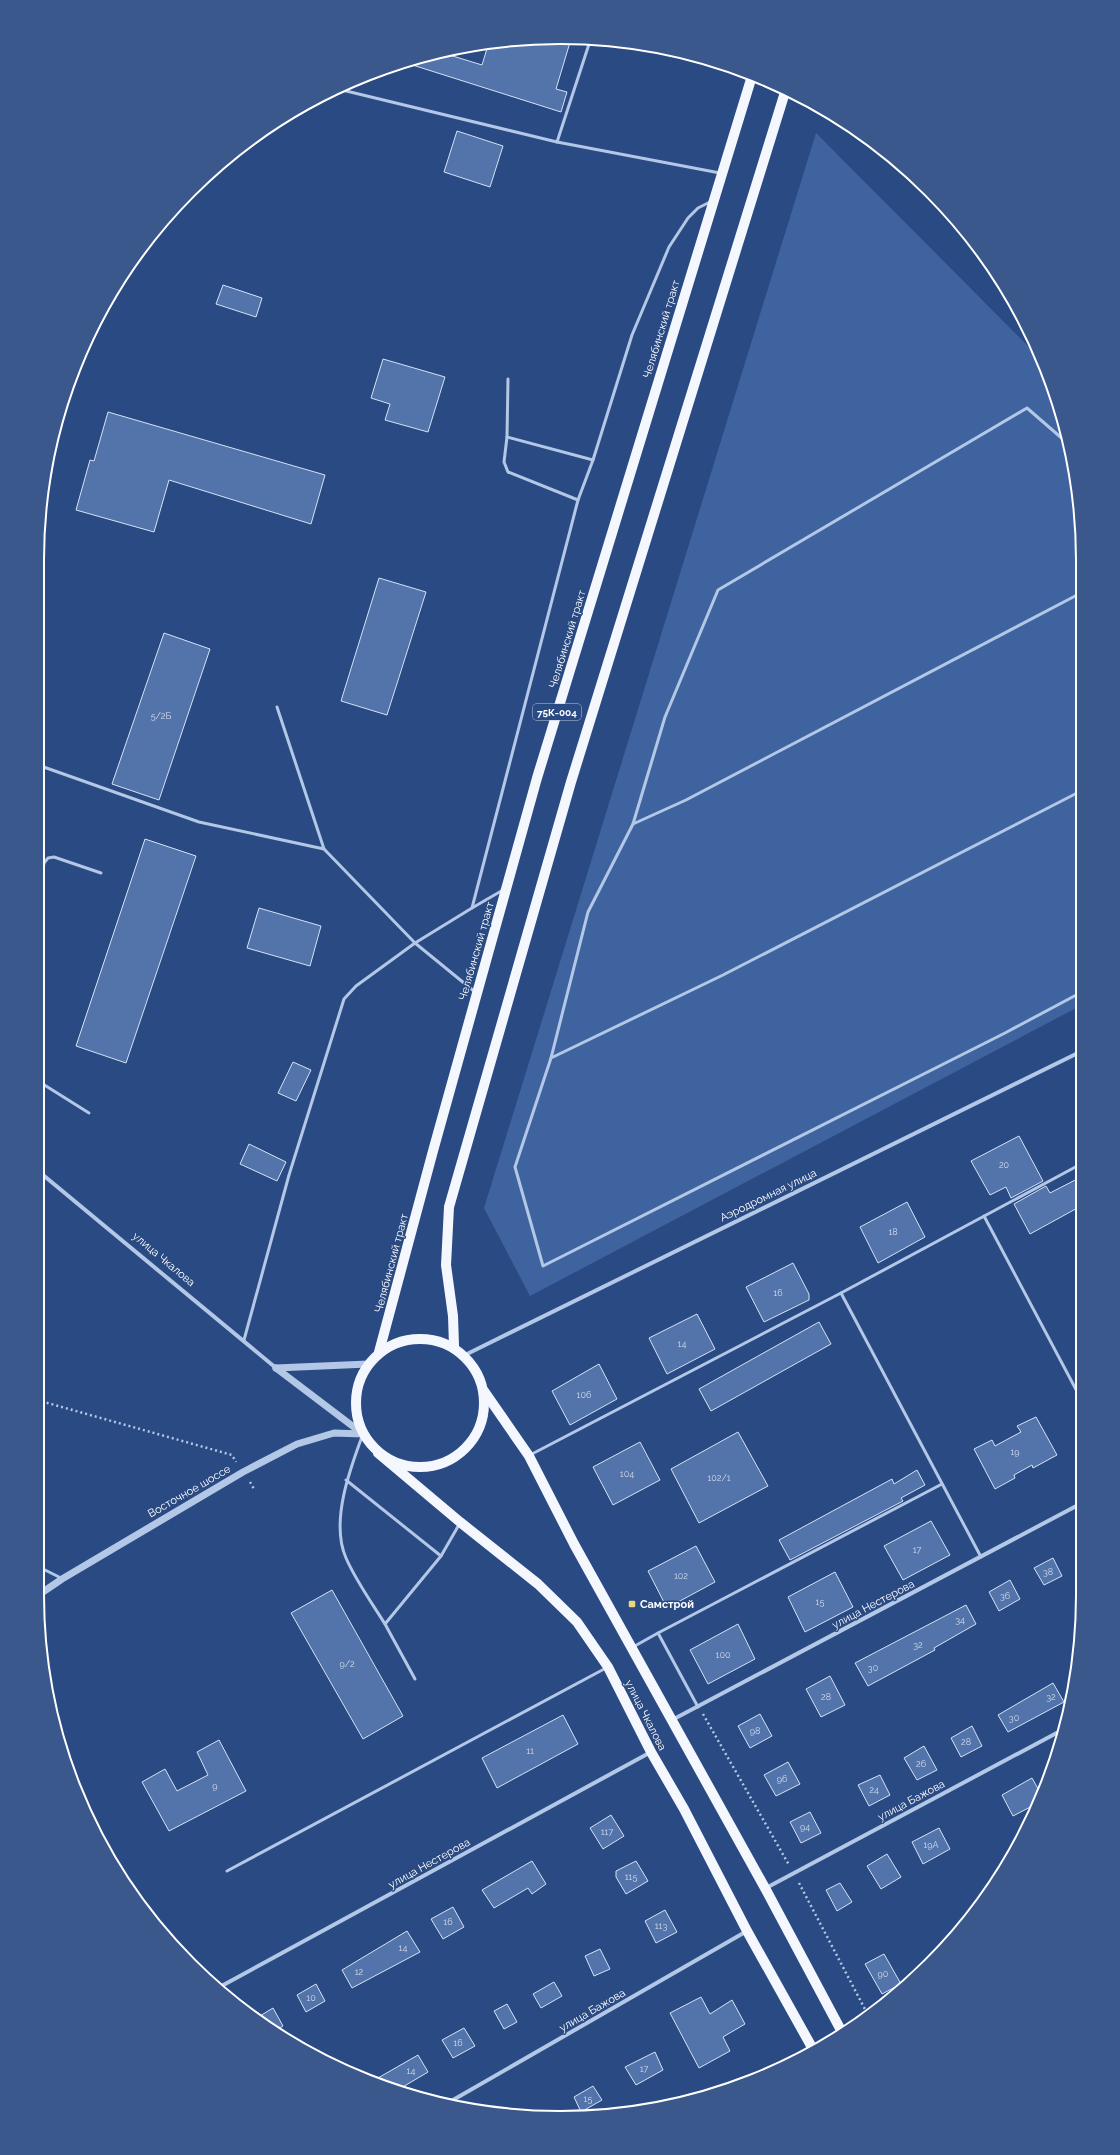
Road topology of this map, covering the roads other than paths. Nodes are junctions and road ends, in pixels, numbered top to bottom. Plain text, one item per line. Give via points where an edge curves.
1 (589, 45) edge
2 (751, 81) edge
3 (346, 91) edge
4 (784, 95) edge
5 (558, 142) junction
6 (722, 174) junction
7 (713, 200) junction
8 (508, 379) dead end
9 (507, 437) junction
10 (1061, 437) edge
11 (593, 460) junction
12 (578, 500) junction
13 (1076, 596) edge
14 (278, 707) dead end
15 (44, 767) edge
16 (1076, 794) edge
17 (633, 824) junction
18 (324, 849) junction
19 (44, 864) edge
20 (100, 873) dead end
21 (507, 888) junction
22 (472, 908) junction
23 (415, 943) junction
24 (477, 994) junction
25 (1076, 995) edge
26 (1076, 1054) edge
27 (551, 1058) junction
28 (44, 1085) edge
29 (89, 1113) dead end
30 (1076, 1166) edge
31 (44, 1176) edge
32 (984, 1216) junction
33 (841, 1293) junction
34 (244, 1340) junction
35 (454, 1346) junction
36 (380, 1352) junction
37 (465, 1356) junction
38 (368, 1364) junction
39 (276, 1368) junction
40 (1076, 1390) edge
41 (484, 1391) junction
42 (363, 1434) junction
43 (378, 1453) junction
44 (529, 1456) junction
45 (346, 1480) junction
46 (942, 1484) junction
47 (1076, 1506) edge
48 (460, 1522) junction
49 (441, 1556) junction
50 (980, 1557) junction
51 (44, 1570) edge
52 (62, 1579) junction
53 (44, 1591) edge
54 (385, 1624) junction
55 (658, 1633) junction
56 (631, 1647) junction
57 (608, 1667) junction
58 (415, 1679) dead end
59 (698, 1706) junction
60 (672, 1720) junction
61 (1057, 1733) edge
62 (651, 1752) junction
63 (227, 1871) dead end
64 (765, 1888) junction
65 (747, 1931) junction
66 (223, 1985) edge
67 (840, 2028) edge
68 (811, 2046) edge
69 (454, 2100) edge

1 - 5 lane
2 - 6 main road, Челябинский тракт / 75К-004
3 - 5 lane
4 - 35 main road, 75К-004 via 571,782 449,1207 446,1265
5 - 6 lane
6 - 7 main road, Челябинский тракт / 75К-004
7 - 11 lane via 698,208 688,218 669,246 632,335
7 - 21 main road, Челябинский тракт / 75К-004 via 537,778
8 - 9 lane
9 - 11 lane
9 - 12 lane via 504,462 508,472
10 - 17 lane via 1027,408 718,590 665,717
11 - 12 lane
12 - 22 lane
13 - 17 lane via 686,800
14 - 18 lane
15 - 18 lane via 199,822
16 - 27 lane via 730,971
17 - 27 lane via 588,912
18 - 23 lane
19 - 20 lane via 48,858 54,857
21 - 22 lane
21 - 24 main road, Челябинский тракт / 75К-004
22 - 23 lane
23 - 24 lane
23 - 34 lane via 356,986 344,999 289,1175
24 - 36 main road, Челябинский тракт / 75К-004
25 - 27 lane via 543,1266 515,1166
26 - 37 street, Аэродромная улица
28 - 29 lane
30 - 32 lane
31 - 34 street, улица Чкалова
32 - 33 lane
32 - 40 lane
33 - 44 lane
33 - 46 lane
34 - 39 street, улица Чкалова
35 - 36 main road via 433,1339 411,1338
35 - 37 main road
36 - 38 main road
37 - 41 main road
38 - 39 street
38 - 42 main road via 357,1386 356,1410
39 - 42 street
41 - 43 main road via 482,1424 463,1452 433,1467 400,1465
41 - 44 main road, улица Чкалова
42 - 43 main road
42 - 45 lane
42 - 52 street, Восточное шоссе via 334,1433 297,1444 243,1472
43 - 48 main road, улица Чкалова
44 - 56 main road, улица Чкалова
45 - 49 lane
45 - 54 lane via 340,1526 345,1558
46 - 50 lane
46 - 55 lane
47 - 50 street, улица Нестерова
48 - 49 lane
48 - 57 main road, улица Чкалова via 538,1584 571,1616
49 - 54 lane
50 - 59 street, улица Нестерова
51 - 52 lane
52 - 53 street, Восточное шоссе
54 - 58 lane
55 - 56 lane
55 - 59 lane
56 - 60 main road, улица Чкалова
57 - 62 main road, улица Чкалова
57 - 63 lane
59 - 60 street, улица Нестерова
60 - 64 main road, улица Чкалова
61 - 64 street, улица Бажова
62 - 65 main road, улица Чкалова
62 - 66 street, улица Нестерова
64 - 67 main road, улица Чкалова
65 - 68 main road, улица Чкалова
65 - 69 street, улица Бажова

